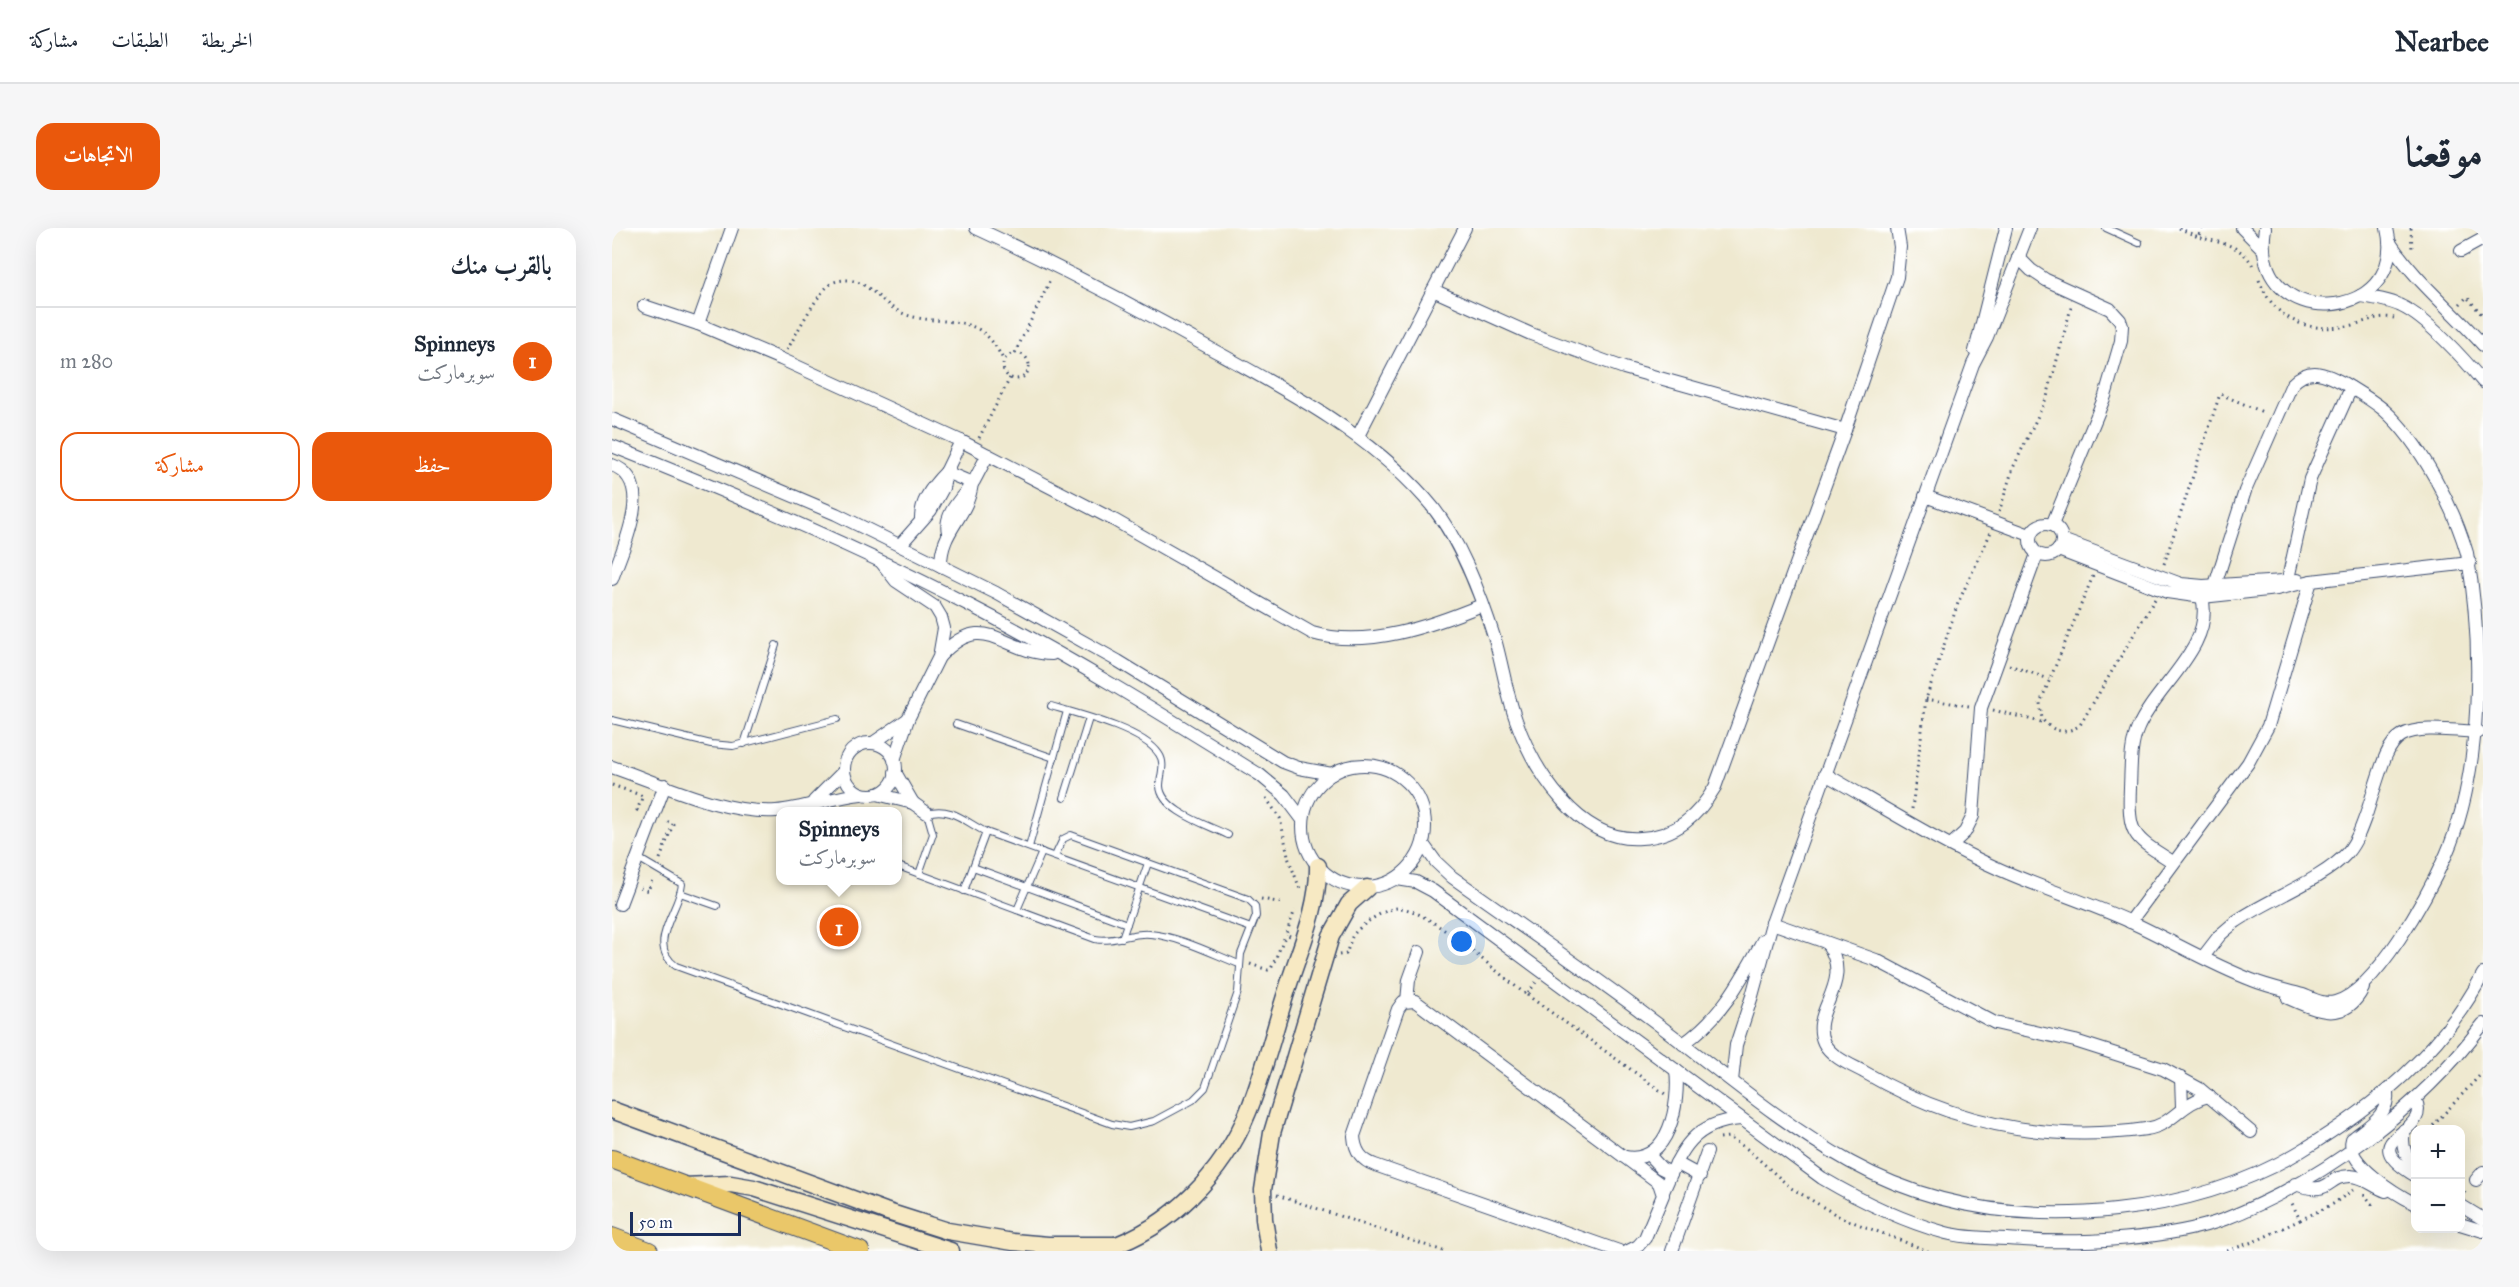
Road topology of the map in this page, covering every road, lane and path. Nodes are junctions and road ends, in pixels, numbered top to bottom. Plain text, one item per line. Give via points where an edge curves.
1 (732, 228) edge
2 (976, 228) edge
3 (1465, 228) edge
4 (1897, 228) edge
5 (2006, 228) edge
6 (2030, 228) edge
7 (2106, 228) edge
8 (2179, 228) edge
9 (2242, 228) edge
10 (2265, 228) edge
11 (2387, 228) edge
12 (2198, 237) dead end
13 (2483, 239) edge
14 (2389, 241) junction
15 (2139, 243) dead end
16 (2264, 250) junction
17 (2461, 251) dead end
18 (2018, 257) junction
19 (1058, 267) junction
20 (1433, 290) junction
21 (2074, 293) junction
22 (2360, 296) junction
23 (644, 306) dead end
24 (2459, 306) dead end
25 (2483, 316) edge
26 (698, 324) junction
27 (2483, 345) edge
28 (1015, 352) junction
29 (781, 359) junction
30 (1004, 361) junction
31 (1973, 364) junction
32 (1010, 378) junction
33 (2483, 382) edge
34 (2351, 388) junction
35 (2277, 418) junction
36 (612, 419) edge
37 (1845, 430) junction
38 (1358, 436) junction
39 (961, 441) junction
40 (612, 446) edge
41 (974, 447) junction
42 (988, 455) junction
43 (612, 465) edge
44 (946, 472) junction
45 (972, 483) junction
46 (1925, 496) junction
47 (1995, 522) junction
48 (2052, 525) junction
49 (2030, 535) junction
50 (900, 545) junction
51 (2060, 545) junction
52 (2037, 554) junction
53 (881, 562) junction
54 (2470, 563) junction
55 (2098, 565) junction
56 (941, 566) junction
57 (2159, 577) junction
58 (612, 579) edge
59 (2288, 579) junction
60 (2311, 581) junction
61 (2215, 585) junction
62 (2161, 590) junction
63 (2202, 597) junction
64 (1482, 605) junction
65 (776, 645) dead end
66 (1057, 654) junction
67 (939, 657) junction
68 (1998, 661) junction
69 (2049, 679) junction
70 (1051, 706) dead end
71 (1067, 711) junction
72 (1089, 718) junction
73 (837, 719) dead end
74 (908, 719) junction
75 (612, 720) edge
76 (956, 724) dead end
77 (2479, 732) junction
78 (873, 743) junction
79 (744, 744) junction
80 (1054, 758) junction
81 (895, 766) junction
82 (612, 767) edge
83 (844, 771) junction
84 (1332, 774) junction
85 (1825, 774) junction
86 (665, 785) junction
87 (1258, 792) dead end
88 (861, 794) junction
89 (877, 794) junction
90 (1064, 798) dead end
91 (913, 803) junction
92 (808, 806) junction
93 (801, 807) edge
94 (776, 811) edge
95 (927, 813) junction
96 (1303, 820) junction
97 (1911, 822) junction
98 (986, 832) junction
99 (1228, 835) dead end
100 (1423, 844) junction
101 (1951, 845) junction
102 (1029, 847) junction
103 (1042, 852) junction
104 (1055, 856) junction
105 (637, 858) junction
106 (2173, 862) junction
107 (1148, 863) junction
108 (1318, 866) junction
109 (973, 867) junction
110 (902, 868) edge
111 (919, 874) junction
112 (1397, 879) junction
113 (1027, 887) junction
114 (1140, 887) junction
115 (1367, 888) junction
116 (964, 891) junction
117 (1300, 891) dead end
118 (680, 893) junction
119 (1254, 903) junction
120 (1283, 903) dead end
121 (620, 904) dead end
122 (717, 906) dead end
123 (1296, 907) dead end
124 (1017, 910) junction
125 (2130, 922) junction
126 (1772, 923) junction
127 (1127, 924) junction
128 (1251, 928) junction
129 (1286, 934) junction
130 (1122, 938) junction
131 (1302, 943) junction
132 (1827, 943) junction
133 (1326, 951) junction
134 (1419, 952) dead end
135 (2203, 957) junction
136 (1239, 965) junction
137 (1543, 972) junction
138 (2483, 974) edge
139 (1527, 995) junction
140 (1407, 1000) junction
141 (2483, 1024) edge
142 (1683, 1044) junction
143 (1676, 1070) junction
144 (2483, 1072) edge
145 (2181, 1078) junction
146 (1732, 1080) junction
147 (2387, 1091) junction
148 (2209, 1096) junction
149 (2415, 1099) junction
150 (1676, 1104) junction
151 (2182, 1107) junction
152 (612, 1110) edge
153 (1741, 1119) junction
154 (2433, 1125) edge
155 (2404, 1130) junction
156 (2251, 1132) dead end
157 (1709, 1146) joint
158 (2352, 1150) junction
159 (1649, 1155) junction
160 (1625, 1157) junction
161 (612, 1159) edge
162 (2411, 1162) edge
163 (1674, 1168) junction
164 (2411, 1173) edge
165 (1700, 1176) junction
166 (684, 1186) junction
167 (2291, 1187) junction
168 (1263, 1190) junction
169 (2388, 1191) junction
170 (1663, 1192) junction
171 (2411, 1201) edge
172 (2465, 1208) edge
173 (2483, 1219) edge
174 (2300, 1220) junction
175 (2465, 1226) edge
176 (2483, 1231) edge
177 (612, 1237) edge
178 (1118, 1245) junction
179 (649, 1251) edge
180 (860, 1251) edge
181 (951, 1251) edge
182 (1100, 1251) edge
183 (1269, 1251) edge
184 (1443, 1251) edge
185 (1619, 1251) edge
186 (1628, 1251) edge
187 (1672, 1251) edge
188 (1928, 1251) edge
189 (2227, 1251) edge

1 - 26 street
2 - 19 street
3 - 20 street
4 - 37 street via 1897,277
5 - 31 street
6 - 18 street
7 - 15 lane
8 - 12 path
9 - 16 street
10 - 16 street
11 - 14 street
13 - 17 street
14 - 22 street via 2382,272
14 - 27 street via 2412,273
16 - 22 street via 2270,273 2294,297 2327,306
18 - 21 street via 2038,275
18 - 31 street
19 - 28 path
19 - 38 street via 1239,364
20 - 37 street via 1531,334 1614,365
20 - 38 street
21 - 47 path via 2047,397 2013,468
21 - 48 street via 2116,314 2123,334 2102,405
22 - 33 street via 2407,309
23 - 26 street
24 - 25 path via 2467,297
26 - 29 street
28 - 30 path
28 - 32 path via 1024,355 1029,369 1024,377
29 - 30 path via 825,289 837,282 852,281 864,283 903,314 980,330 993,341
29 - 39 street
30 - 32 path via 1003,371
31 - 46 street
32 - 41 path
34 - 35 street via 2320,372 2304,374 2292,384
34 - 54 street via 2382,408 2420,453 2442,492
34 - 59 street via 2310,479
35 - 57 path via 2220,394
35 - 61 street via 2245,491
36 - 50 street via 766,483
37 - 64 street via 1715,787 1691,818 1670,833 1645,838 1619,837 1587,823 1562,799 1516,720
38 - 64 street via 1414,486 1443,520 1457,543
39 - 41 street
39 - 44 street
40 - 53 street
41 - 42 street
42 - 45 street
42 - 64 street via 1123,525 1312,633 1338,639 1378,636 1431,624
43 - 58 street via 626,473 636,501
44 - 45 street
44 - 50 street via 941,492 929,513
45 - 56 street via 968,502 942,548
46 - 47 street
46 - 85 street
47 - 49 street
47 - 97 path via 1958,603 1926,699
48 - 49 street via 2036,526
48 - 51 street via 2059,531
49 - 52 street via 2030,546
50 - 56 street
51 - 52 street via 2049,556
51 - 55 street
51 - 57 street
52 - 68 street
53 - 66 street via 970,605
53 - 67 street via 896,581 939,612 944,628
54 - 60 street
54 - 77 street via 2480,651
55 - 62 street
55 - 69 path
56 - 84 street via 1118,661 1283,762
57 - 61 street via 2192,586
59 - 60 street
59 - 61 street
60 - 63 street
60 - 106 street via 2262,739
62 - 63 street
62 - 69 path via 2075,728 2056,730 2042,719 2040,703
63 - 106 street via 2204,618 2199,637 2142,718 2132,751 2131,826 2143,843
65 - 79 lane
66 - 67 street via 1025,650 990,634 974,633 963,636
66 - 96 street via 1260,775 1284,795
67 - 74 street
68 - 69 path
68 - 101 street via 1979,718 1973,816 1965,832
70 - 71 lane
71 - 72 lane
71 - 80 lane
72 - 90 lane
72 - 99 lane via 1122,729 1156,750 1162,760 1160,788 1167,804
73 - 79 lane
74 - 78 street
74 - 81 street
75 - 79 lane via 711,744
76 - 80 lane
77 - 135 street via 2413,730 2394,740 2386,752 2360,832 2348,851 2331,867 2234,923
77 - 135 street via 2467,796 2440,868 2410,922 2351,1005 2334,1012 2300,1003
78 - 81 street via 884,747
78 - 83 street via 854,748 846,758
80 - 102 lane
81 - 89 street via 887,788
81 - 91 street
82 - 86 street
83 - 88 street via 851,787
83 - 92 street
84 - 96 street via 1309,798
84 - 100 street via 1370,765 1406,782 1425,817
85 - 97 street
85 - 126 street
86 - 94 street via 738,808
86 - 105 street
87 - 117 path via 1280,818
88 - 89 street
88 - 92 street
89 - 91 street
91 - 95 street
92 - 93 street
95 - 98 lane via 951,812
95 - 111 lane via 933,834
96 - 108 street via 1306,845
97 - 101 street
98 - 102 lane
98 - 109 lane
100 - 112 street via 1413,864
100 - 142 street via 1452,877
101 - 125 street via 2001,870
102 - 103 lane
103 - 104 lane
103 - 113 lane
104 - 107 lane via 1063,839 1071,836
104 - 114 lane
105 - 118 lane via 681,882
105 - 121 street
106 - 125 street
107 - 114 lane
107 - 119 lane
108 - 115 street via 1345,885
108 - 131 street via 1315,903
109 - 113 lane
109 - 116 lane
110 - 111 lane
111 - 116 lane
112 - 115 street
112 - 137 street via 1416,882 1433,891
113 - 124 lane
113 - 127 lane
114 - 127 lane
114 - 128 lane
115 - 133 street via 1342,914
116 - 124 lane
118 - 122 lane
118 - 136 lane via 663,940 664,952 676,966 1121,1126 1154,1121 1193,1100 1205,1088 1238,992
119 - 120 path via 1263,898
119 - 128 lane via 1257,913
123 - 129 path
124 - 130 lane via 1095,939
125 - 135 street
126 - 132 street
126 - 142 street via 1721,1010
126 - 146 street via 1736,1045
127 - 130 lane
128 - 136 lane
129 - 131 path
129 - 136 path via 1271,969 1254,963
130 - 136 lane via 1141,934 1161,936
131 - 178 street via 1248,1112 1231,1146 1209,1178 1183,1205
132 - 145 street via 1891,968 1995,1023 2084,1044
132 - 151 street via 1837,970 1821,1024 1825,1044 1839,1058 1902,1094 1989,1124 2058,1133 2154,1128
133 - 139 path via 1346,954 1353,935 1372,919 1397,908 1408,909 1425,916
133 - 168 street via 1272,1133
134 - 140 street
137 - 139 path
137 - 143 street
138 - 147 street via 2449,1028 2414,1068
139 - 150 path
140 - 160 street via 1415,1001
140 - 185 street via 1398,1009 1356,1128 1355,1144 1362,1158
141 - 149 street
142 - 146 street
143 - 150 street
143 - 153 street
144 - 154 path
145 - 148 street
145 - 151 street
146 - 147 street via 1829,1150 1877,1175 1955,1202 2042,1215 2152,1206 2229,1186 2287,1159
147 - 158 street via 2383,1113 2352,1139
148 - 151 street
148 - 156 street
149 - 155 street via 2418,1115
149 - 158 street
150 - 159 street via 1661,1143
152 - 178 street via 948,1231 1036,1244
153 - 163 street via 1718,1123 1697,1133
153 - 167 street via 1799,1163 1845,1191 1949,1234 2067,1242 2151,1235 2224,1219
155 - 162 street via 2403,1147
155 - 164 street via 2391,1143 2389,1152 2393,1162
157 - 165 street
157 - 188 path via 1729,1137 1791,1188 1840,1217
158 - 167 street
158 - 169 street
159 - 160 street
159 - 163 street via 1661,1168
160 - 170 street via 1658,1181
161 - 166 main road
163 - 165 street
163 - 170 street
165 - 187 street
166 - 180 main road
166 - 181 street via 731,1184 754,1188
167 - 169 street via 2320,1190 2352,1176
167 - 174 path
168 - 183 street
168 - 184 path
169 - 171 street
169 - 174 path via 2372,1204 2361,1191 2354,1190
170 - 186 street via 1645,1238
172 - 173 street
174 - 189 path
175 - 176 street
177 - 179 main road
178 - 182 street

